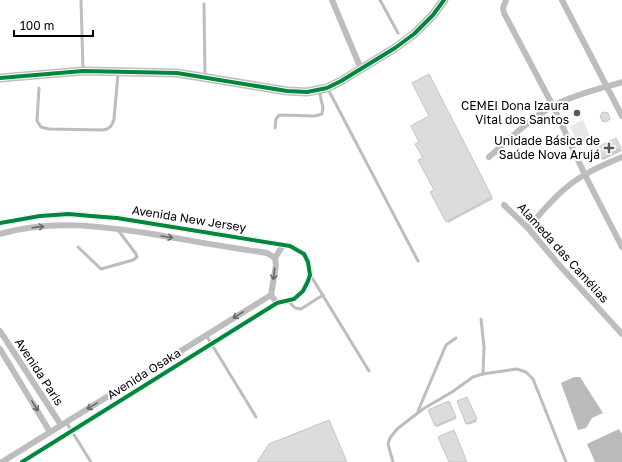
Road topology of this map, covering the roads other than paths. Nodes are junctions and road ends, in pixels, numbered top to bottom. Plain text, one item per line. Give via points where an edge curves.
1 (81, 0) edge
2 (332, 0) edge
3 (380, 0) edge
4 (444, 0) edge
5 (506, 0) edge
6 (562, 0) edge
7 (204, 4) dead end
8 (398, 33) dead end
9 (361, 69) junction
10 (83, 71) junction
11 (118, 71) junction
12 (205, 76) junction
13 (0, 78) edge
14 (622, 82) edge
15 (608, 86) junction
16 (39, 88) dead end
17 (323, 89) junction
18 (553, 106) junction
19 (622, 116) edge
20 (275, 128) dead end
21 (489, 157) dead end
22 (622, 158) edge
23 (585, 175) junction
24 (504, 205) dead end
25 (69, 214) junction
26 (116, 218) junction
27 (12, 220) junction
28 (0, 224) edge
29 (67, 225) junction
30 (528, 228) junction
31 (117, 229) junction
32 (13, 231) junction
33 (0, 234) edge
34 (251, 239) junction
35 (283, 245) junction
36 (78, 247) dead end
37 (622, 247) edge
38 (250, 250) junction
39 (275, 258) junction
40 (418, 261) dead end
41 (310, 275) junction
42 (271, 295) junction
43 (323, 295) junction
44 (288, 301) junction
45 (277, 303) junction
46 (481, 319) dead end
47 (0, 331) edge
48 (622, 334) edge
49 (206, 335) junction
50 (456, 338) dead end
51 (212, 344) junction
52 (0, 349) edge
53 (167, 360) junction
54 (172, 369) junction
55 (369, 371) dead end
56 (483, 374) junction
57 (133, 380) junction
58 (33, 384) junction
59 (24, 389) junction
60 (139, 389) junction
61 (110, 395) junction
62 (115, 404) junction
63 (417, 413) junction
64 (256, 417) dead end
65 (64, 424) junction
66 (72, 430) junction
67 (50, 432) junction
68 (23, 449) junction
69 (29, 457) junction
70 (2, 462) edge
71 (22, 462) edge
72 (91, 462) edge
73 (393, 462) edge
74 (566, 462) edge

1 - 10 lane
2 - 9 street
3 - 8 lane
4 - 9 street via 414,34
5 - 18 street via 504,13
6 - 15 street
7 - 12 lane
9 - 17 street
10 - 11 street
10 - 13 street
11 - 12 street
11 - 16 lane via 114,119 109,129 41,127 37,121
12 - 17 street via 287,91 307,92
14 - 15 street
15 - 18 street via 580,94
15 - 19 street
17 - 20 lane via 322,114 279,115
17 - 40 lane
18 - 21 street via 528,123
18 - 23 street
22 - 23 street
23 - 30 street via 550,202
23 - 37 street
24 - 30 street, Alameda das Camélias
25 - 26 street, Avenida New Jersey
25 - 27 street, Avenida New Jersey
25 - 29 street
26 - 31 street
26 - 34 street, Avenida New Jersey
27 - 28 street, Avenida New Jersey
27 - 32 street
29 - 31 street, Avenida New Jersey
32 -> 29 street, Avenida New Jersey
30 - 48 street, Alameda das Camélias
31 - 36 lane via 136,254 133,260 101,269
31 -> 38 street, Avenida New Jersey
32 - 33 street, Avenida New Jersey
34 - 35 street, Avenida New Jersey
34 - 38 street
35 - 39 street
35 - 41 street, Avenida New Jersey via 304,254
38 - 39 street, Avenida New Jersey
39 -> 42 street
41 - 43 lane
41 - 44 street via 303,291
42 - 45 street
42 -> 49 street, Avenida Osaka
43 - 44 lane via 298,310
43 - 55 lane
44 - 45 street
45 - 51 street, Avenida Osaka
46 - 56 lane
47 - 58 street, Avenida Paris
49 - 51 lane
49 - 53 street, Avenida Osaka
50 - 63 lane via 446,345
51 - 54 street, Avenida Osaka
51 - 64 lane
52 - 59 street, Avenida Paris
53 - 54 street
53 - 57 street, Avenida Osaka
54 - 60 street, Avenida Osaka
56 - 63 lane via 473,377
56 - 74 lane via 517,369 530,374
57 - 60 street
57 - 61 street, Avenida Osaka
58 - 59 street
58 - 65 street, Avenida Paris
59 -> 67 street, Avenida Paris
60 - 62 street, Avenida Osaka
61 - 62 street
61 -> 65 street, Avenida Osaka
62 - 66 street, Avenida Osaka
63 - 73 lane via 390,438 388,444
65 - 66 lane
65 - 67 street, Avenida Osaka
66 - 69 street, Avenida Osaka
66 - 72 lane
67 - 68 street, Avenida Osaka
68 - 69 street
68 - 70 street, Avenida Osaka
69 - 71 street, Avenida Osaka

